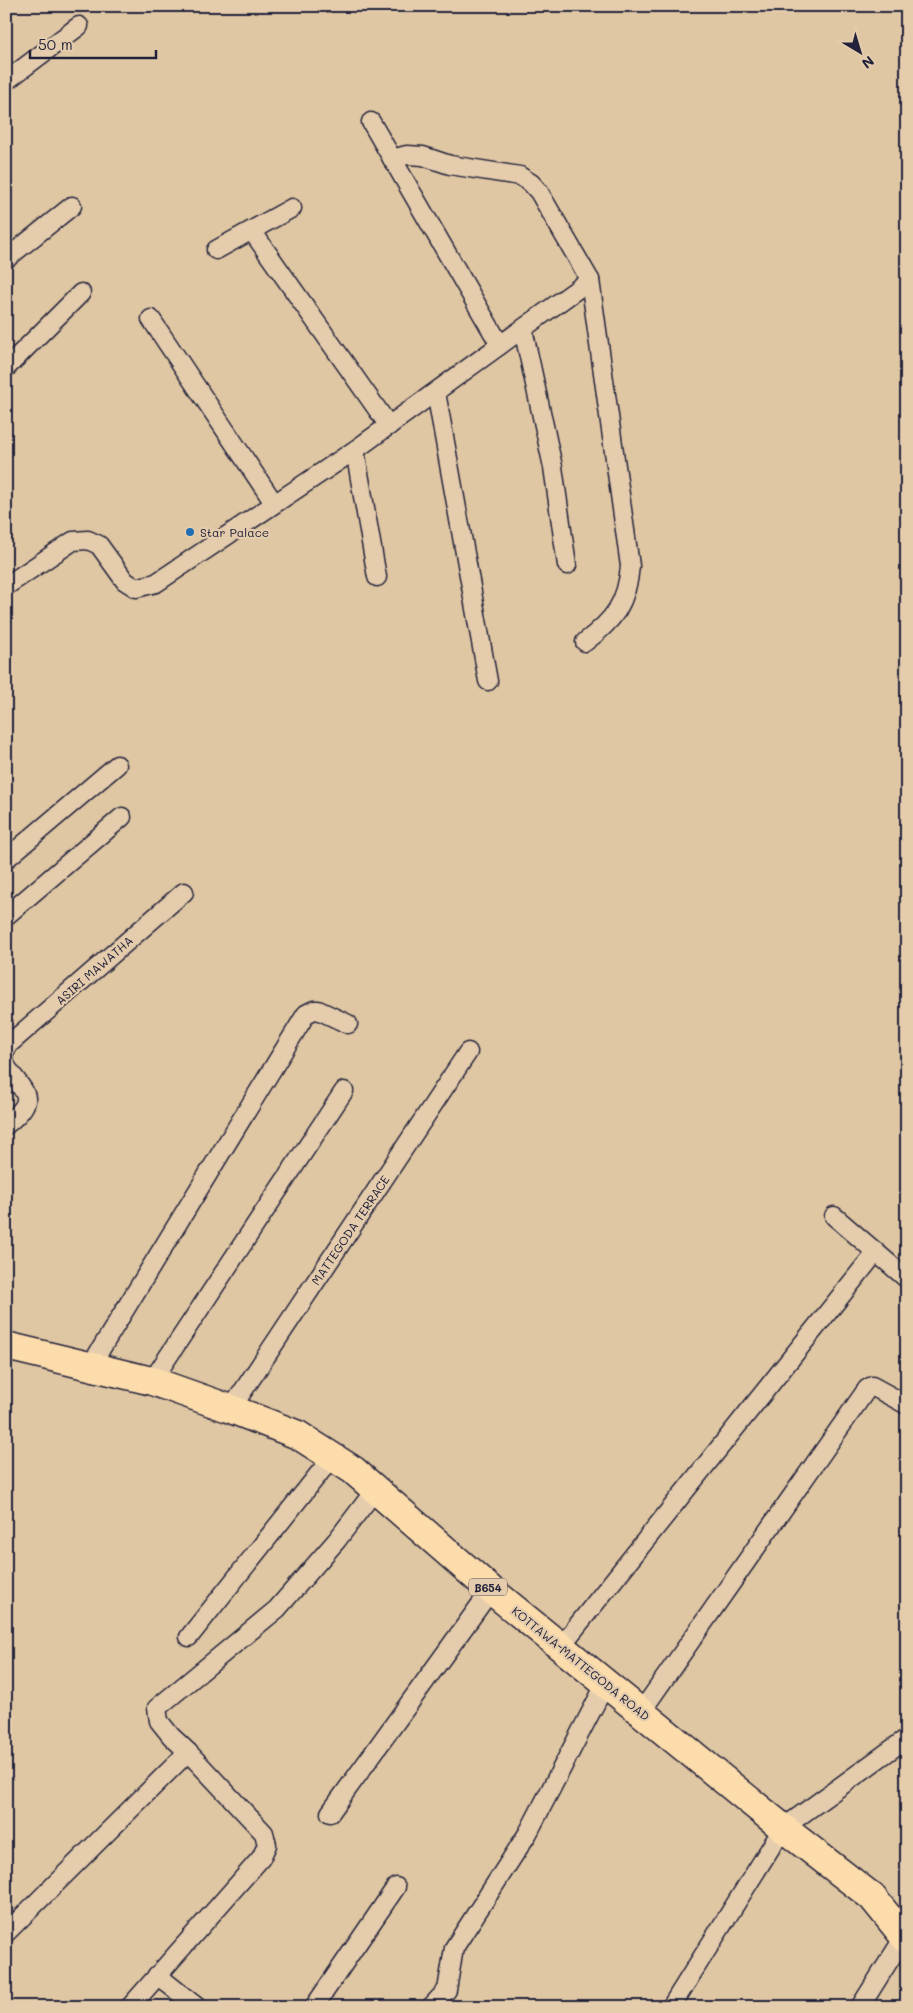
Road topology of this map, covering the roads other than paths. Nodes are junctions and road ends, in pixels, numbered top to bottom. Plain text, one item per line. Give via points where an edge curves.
1 (79, 26) dead end
2 (6, 81) edge
3 (371, 122) dead end
4 (392, 159) junction
5 (72, 206) dead end
6 (292, 208) dead end
7 (252, 231) junction
8 (216, 250) dead end
9 (6, 259) edge
10 (590, 280) junction
11 (81, 293) dead end
12 (151, 319) dead end
13 (523, 329) junction
14 (500, 345) junction
15 (6, 368) edge
16 (436, 392) junction
17 (388, 426) junction
18 (355, 450) junction
19 (274, 504) junction
20 (567, 564) dead end
21 (377, 577) dead end
22 (6, 586) edge
23 (585, 642) dead end
24 (488, 681) dead end
25 (117, 765) dead end
26 (122, 817) dead end
27 (6, 859) edge
28 (184, 892) dead end
29 (6, 916) edge
30 (348, 1024) dead end
31 (6, 1050) edge
32 (468, 1052) dead end
33 (6, 1066) edge
34 (344, 1091) dead end
35 (6, 1125) edge
36 (834, 1216) dead end
37 (876, 1252) junction
38 (907, 1279) edge
39 (6, 1346) edge
40 (91, 1365) junction
41 (152, 1381) junction
42 (907, 1405) edge
43 (231, 1409) junction
44 (333, 1456) junction
45 (375, 1490) junction
46 (490, 1590) junction
47 (189, 1638) dead end
48 (561, 1646) junction
49 (606, 1682) junction
50 (641, 1712) junction
51 (907, 1738) edge
52 (188, 1752) junction
53 (330, 1813) dead end
54 (783, 1828) junction
55 (396, 1887) dead end
56 (6, 1933) edge
57 (905, 1939) edge
58 (157, 1976) junction
59 (130, 2007) edge
60 (197, 2007) edge
61 (314, 2007) edge
62 (431, 2007) edge
63 (671, 2007) edge
64 (860, 2007) edge

1 - 2 street
3 - 4 street
4 - 10 street via 407,155 423,156 450,165 520,176 539,192
4 - 14 street
5 - 9 street
6 - 7 street
7 - 8 street
7 - 17 street
10 - 13 street
10 - 23 street via 630,566 629,581 618,609 606,626
11 - 15 street
12 - 19 street
13 - 14 street
13 - 20 street via 554,467
14 - 16 street
16 - 17 street
16 - 24 street
17 - 18 street
18 - 19 street
18 - 21 street
19 - 22 street via 156,584 136,588 125,581 99,545 88,540 74,541
25 - 27 street
26 - 29 street
28 - 31 street, ASIRI MAWATHA
30 - 40 street via 318,1010 306,1014
32 - 43 street, MATTEGODA TERRACE
33 - 35 street via 27,1098 23,1109
34 - 41 street
36 - 37 street
37 - 38 street
37 - 48 street
39 - 40 main road, KOTTAWA-MATTEGODA ROAD / B654
40 - 41 main road, KOTTAWA-MATTEGODA ROAD / B654
41 - 43 main road, KOTTAWA-MATTEGODA ROAD / B654
42 - 50 street via 878,1388 872,1386 867,1389
43 - 44 main road, KOTTAWA-MATTEGODA ROAD / B654 via 298,1435
44 - 45 main road, KOTTAWA-MATTEGODA ROAD / B654
44 - 47 street
45 - 46 main road, KOTTAWA-MATTEGODA ROAD / B654
45 - 52 street via 277,1610 157,1708 159,1721
46 - 48 main road, KOTTAWA-MATTEGODA ROAD / B654
46 - 53 street
48 - 49 main road, KOTTAWA-MATTEGODA ROAD / B654
49 - 50 main road, KOTTAWA-MATTEGODA ROAD / B654
49 - 62 street via 528,1833 454,1948 447,1990
50 - 54 main road, KOTTAWA-MATTEGODA ROAD / B654
51 - 54 street
52 - 56 street
52 - 58 street via 264,1833 267,1845 261,1858
54 - 57 main road, KOTTAWA-MATTEGODA ROAD / B654 via 872,1897
54 - 63 street
55 - 61 street
57 - 64 street
58 - 59 street
58 - 60 street

